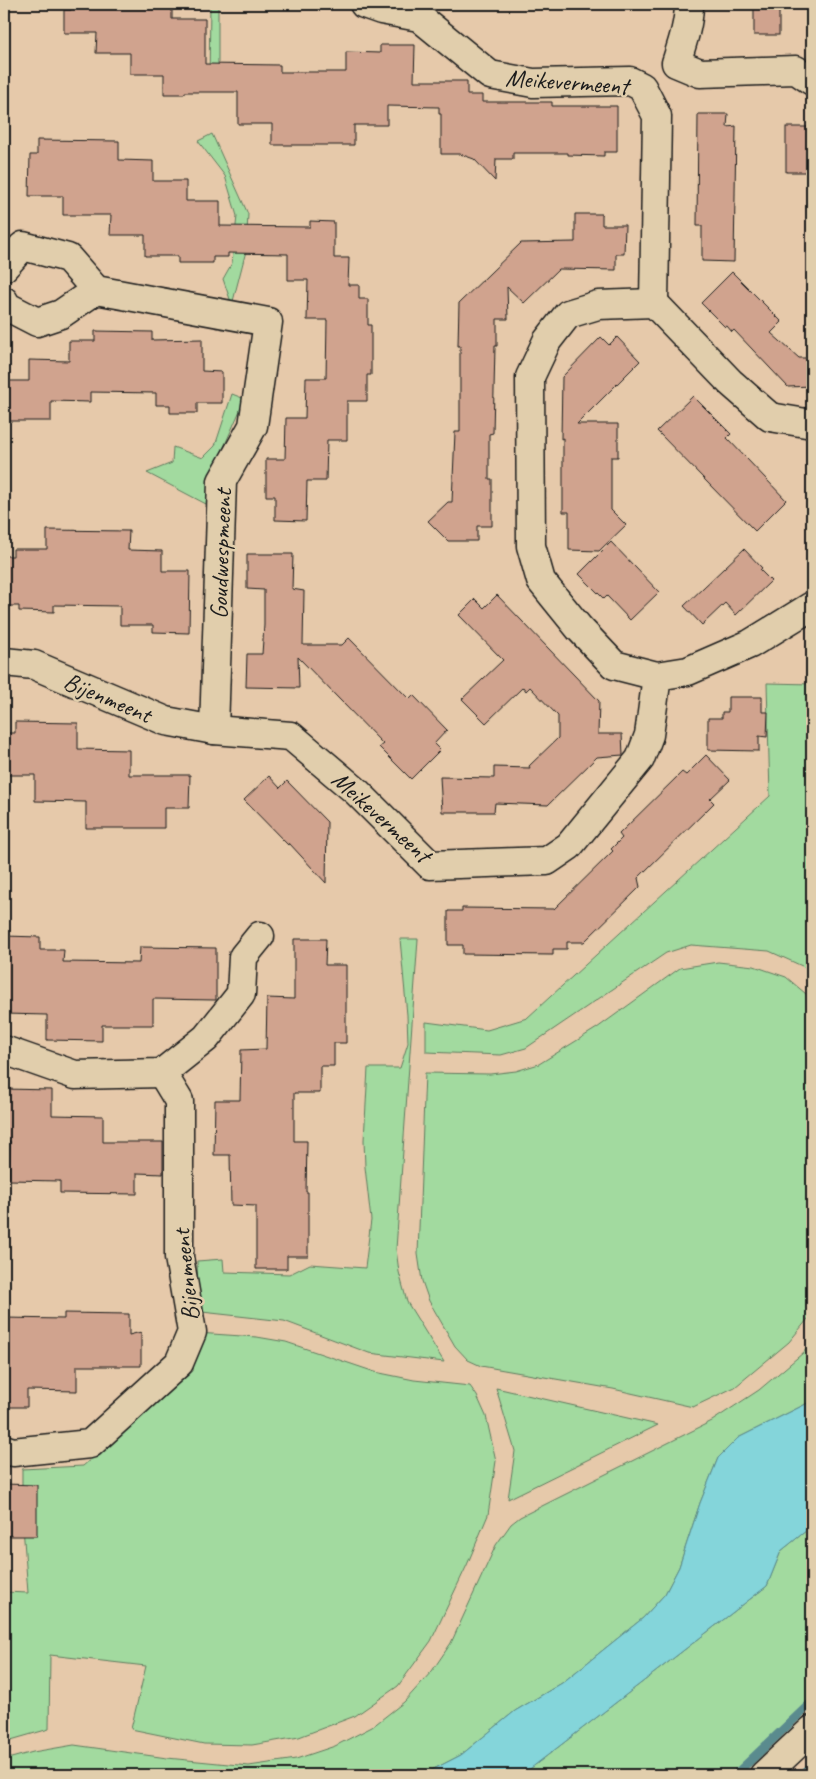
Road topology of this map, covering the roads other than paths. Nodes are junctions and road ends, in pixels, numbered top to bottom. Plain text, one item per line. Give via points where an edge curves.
1 (364, 4) edge
2 (688, 4) edge
3 (676, 63) junction
4 (812, 81) edge
5 (642, 87) junction
6 (4, 267) edge
7 (96, 290) junction
8 (4, 301) edge
9 (654, 303) junction
10 (812, 424) edge
11 (812, 606) edge
12 (4, 662) edge
13 (657, 676) junction
14 (214, 730) junction
15 (260, 936) dead end
16 (4, 1050) edge
17 (162, 1073) junction
18 (4, 1449) edge
19 (812, 1730) edge
20 (764, 1775) edge

1 - 5 street, Meikevermeent via 419,17 490,75 533,83 630,81
2 - 3 street via 689,15
3 - 4 street via 700,73 796,70
3 - 5 street, Meikevermeent
5 - 9 street, Meikevermeent via 657,116
6 - 7 street via 23,246 68,258
7 - 8 street via 61,314 37,322 4,305
7 - 14 street, Goudwespmeent via 268,322 253,426 222,481
9 - 10 street via 730,382 770,417
9 - 13 street via 598,305 568,314 547,342 530,377 531,546 541,581 614,665
11 - 13 street via 750,644 688,671
12 - 14 street, Bijenmeent via 34,666 166,722
13 - 14 street, Meikevermeent via 649,735 640,760 569,846 547,861 430,865 357,792 291,736
15 - 17 street via 243,957 241,994 206,1038
16 - 17 street via 75,1075
17 - 18 street, Bijenmeent via 179,1101 179,1257 192,1332 179,1363 90,1444 13,1452
19 - 20 street

